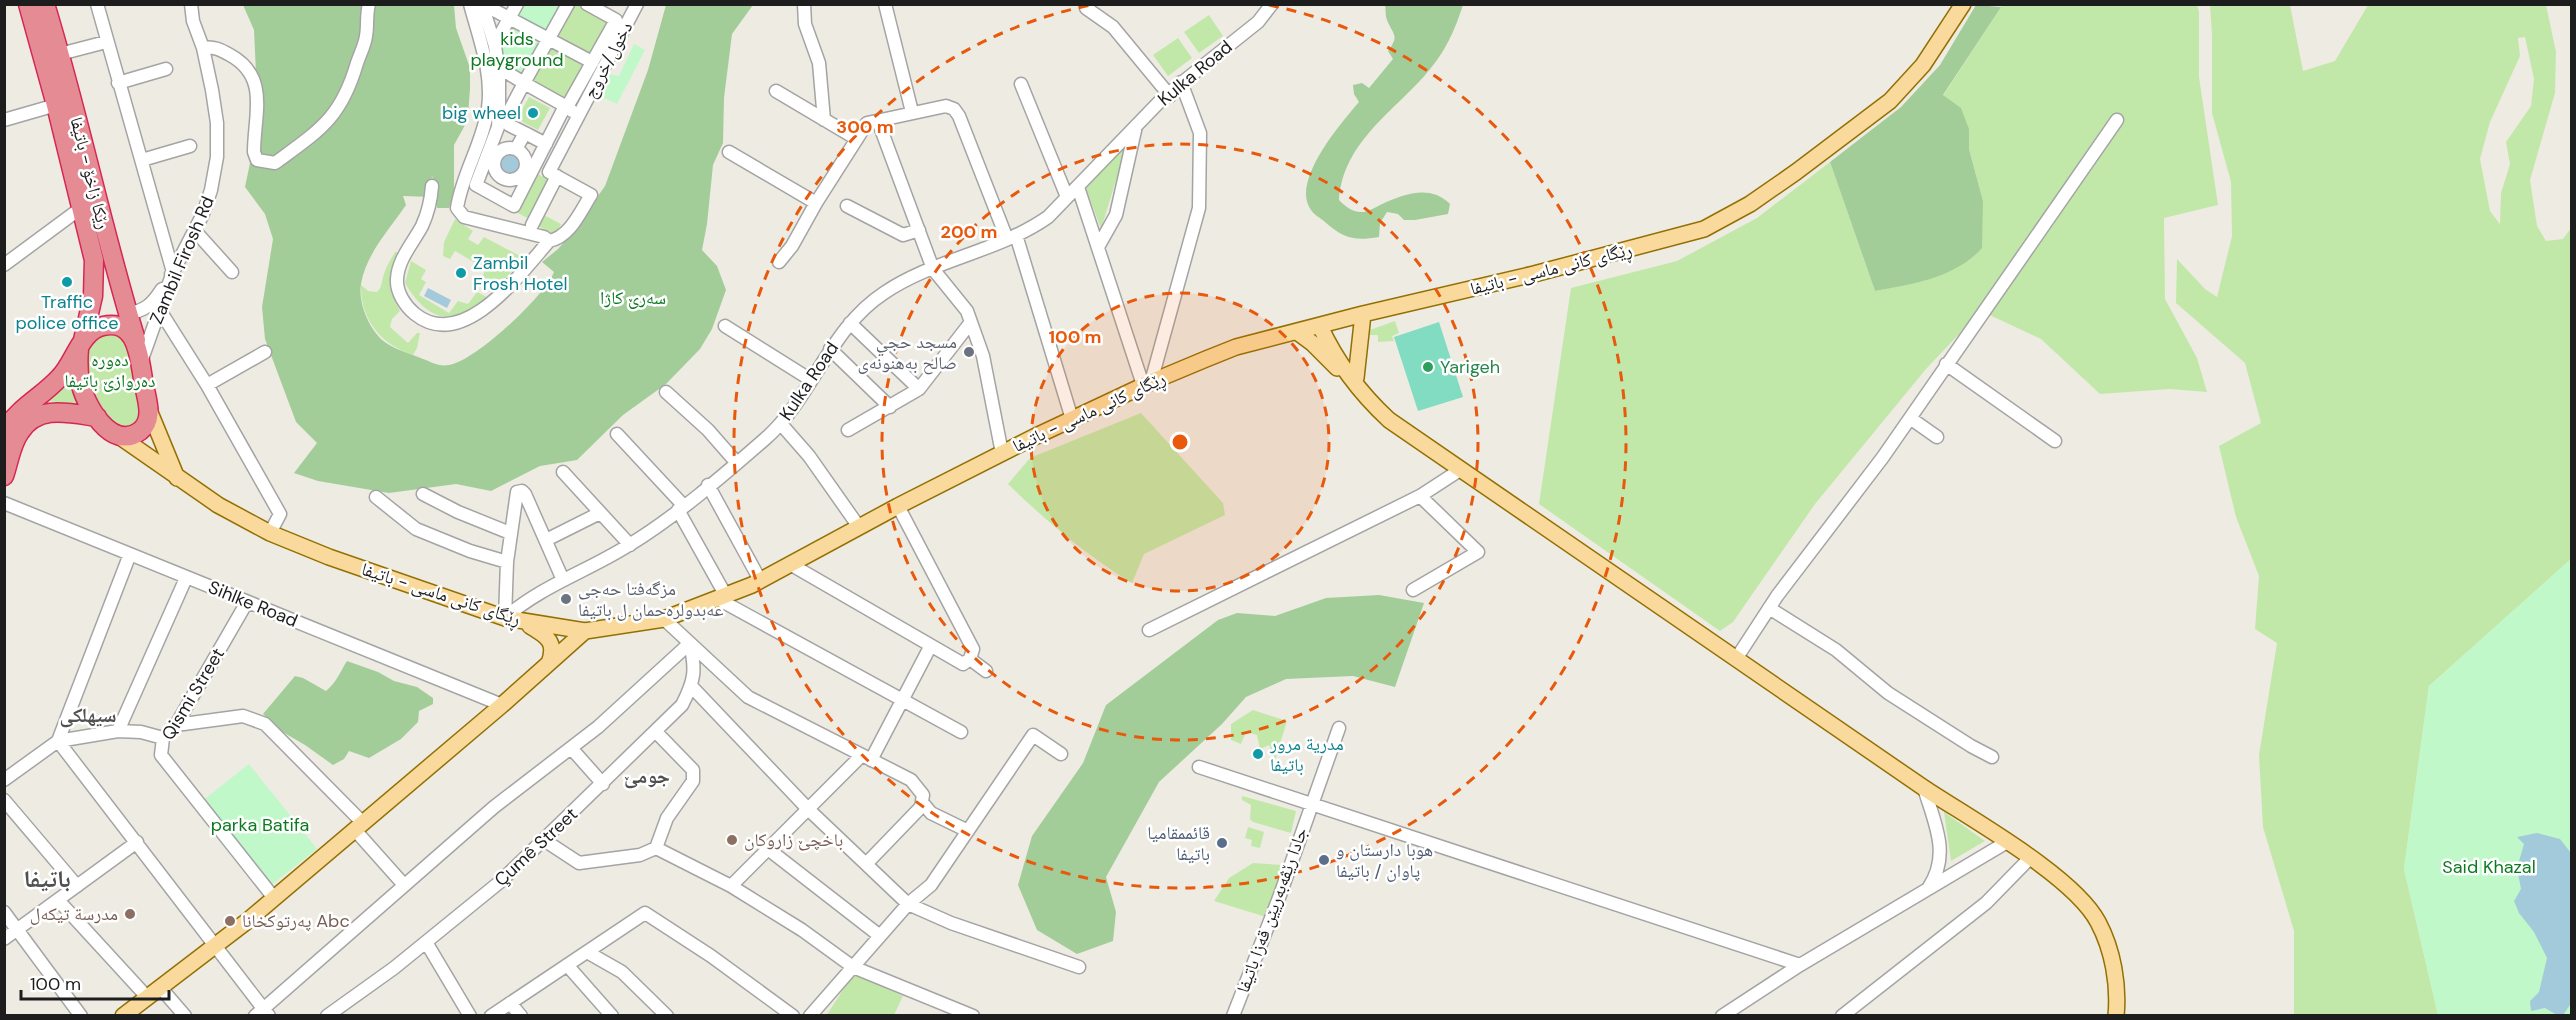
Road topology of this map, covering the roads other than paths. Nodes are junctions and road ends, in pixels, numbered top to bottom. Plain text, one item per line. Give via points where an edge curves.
1 (28, 4) edge
2 (45, 4) edge
3 (97, 4) edge
4 (190, 4) edge
5 (369, 4) edge
6 (470, 4) edge
7 (517, 4) edge
8 (568, 4) edge
9 (586, 4) edge
10 (637, 4) edge
11 (804, 4) edge
12 (885, 4) edge
13 (1272, 4) edge
14 (1963, 4) edge
15 (482, 6) edge
16 (1086, 8) dead end
17 (510, 18) junction
18 (549, 39) junction
19 (106, 42) junction
20 (495, 44) junction
21 (203, 48) junction
22 (60, 54) junction
23 (592, 62) junction
24 (166, 69) dead end
25 (499, 76) junction
26 (1181, 82) junction
27 (118, 83) junction
28 (524, 83) junction
29 (1021, 84) dead end
30 (776, 92) dead end
31 (1168, 95) junction
32 (56, 105) junction
33 (566, 107) junction
34 (912, 112) junction
35 (502, 115) junction
36 (578, 115) junction
37 (4, 120) edge
38 (824, 120) junction
39 (2117, 120) dead end
40 (878, 121) junction
41 (1137, 125) junction
42 (525, 133) junction
43 (857, 139) junction
44 (546, 144) junction
45 (190, 146) dead end
46 (516, 150) junction
47 (729, 152) dead end
48 (492, 155) junction
49 (142, 160) junction
50 (527, 174) junction
51 (557, 176) junction
52 (502, 179) junction
53 (432, 186) dead end
54 (1078, 187) junction
55 (493, 194) junction
56 (1067, 197) junction
57 (816, 203) junction
58 (847, 206) dead end
59 (81, 208) junction
60 (532, 225) dead end
61 (919, 230) junction
62 (196, 232) junction
63 (1012, 237) junction
64 (549, 241) junction
65 (1098, 247) junction
66 (780, 262) dead end
67 (4, 265) edge
68 (933, 269) junction
69 (173, 272) junction
70 (232, 272) dead end
71 (159, 309) junction
72 (127, 313) junction
73 (1363, 314) junction
74 (971, 322) junction
75 (850, 323) junction
76 (1325, 324) junction
77 (725, 326) dead end
78 (1297, 332) junction
79 (136, 342) junction
80 (81, 345) junction
81 (830, 349) junction
82 (265, 352) dead end
83 (141, 362) junction
84 (1946, 364) junction
85 (811, 380) junction
86 (1356, 380) junction
87 (1147, 384) junction
88 (207, 385) junction
89 (919, 389) junction
90 (666, 392) dead end
91 (890, 407) junction
92 (149, 410) junction
93 (97, 417) junction
94 (1910, 418) junction
95 (1072, 419) junction
96 (781, 424) junction
97 (848, 430) dead end
98 (4, 431) edge
99 (116, 434) junction
100 (617, 434) dead end
101 (1937, 437) dead end
102 (2055, 441) dead end
103 (1002, 453) junction
104 (736, 462) junction
105 (1460, 470) junction
106 (563, 472) dead end
107 (4, 476) edge
108 (177, 478) junction
109 (708, 485) junction
110 (423, 495) dead end
111 (1420, 496) junction
112 (376, 497) dead end
113 (4, 503) edge
114 (898, 506) junction
115 (680, 507) junction
116 (600, 513) junction
117 (859, 527) junction
118 (270, 533) junction
119 (510, 534) junction
120 (546, 540) junction
121 (630, 545) junction
122 (130, 554) junction
123 (507, 562) junction
124 (790, 564) junction
125 (186, 578) junction
126 (563, 580) junction
127 (760, 580) junction
128 (1413, 590) dead end
129 (722, 598) junction
130 (247, 602) junction
131 (1769, 608) junction
132 (505, 618) junction
133 (663, 619) junction
134 (522, 621) junction
135 (1149, 630) dead end
136 (585, 631) junction
137 (690, 643) junction
138 (930, 647) junction
139 (970, 659) junction
140 (1736, 659) junction
141 (549, 663) junction
142 (986, 671) dead end
143 (692, 687) junction
144 (902, 698) junction
145 (502, 705) junction
146 (176, 725) junction
147 (1339, 728) dead end
148 (118, 731) junction
149 (656, 732) junction
150 (961, 732) dead end
151 (163, 738) junction
152 (58, 741) junction
153 (571, 748) junction
154 (1061, 754) dead end
155 (1992, 757) dead end
156 (866, 758) junction
157 (1199, 767) dead end
158 (4, 780) edge
159 (603, 784) junction
160 (1924, 788) junction
161 (4, 800) edge
162 (922, 802) junction
163 (1310, 804) junction
164 (808, 809) junction
165 (359, 827) junction
166 (968, 831) junction
167 (544, 840) junction
168 (138, 842) junction
169 (2007, 842) junction
170 (656, 848) junction
171 (768, 849) junction
172 (2030, 858) junction
173 (866, 864) junction
174 (404, 885) junction
175 (76, 886) junction
176 (731, 886) junction
177 (1928, 888) junction
178 (274, 898) junction
179 (58, 900) junction
180 (908, 904) junction
181 (4, 912) edge
182 (17, 929) junction
183 (880, 936) junction
184 (4, 939) edge
185 (426, 942) junction
186 (215, 946) junction
187 (587, 952) junction
188 (567, 965) junction
189 (1800, 965) junction
190 (853, 967) junction
191 (1078, 967) dead end
192 (160, 987) junction
193 (147, 997) junction
194 (510, 1003) junction
195 (262, 1013) edge
196 (81, 1016) edge
197 (123, 1016) edge
198 (185, 1016) edge
199 (327, 1016) edge
200 (470, 1016) edge
201 (491, 1016) edge
202 (521, 1016) edge
203 (612, 1016) edge
204 (667, 1016) edge
205 (793, 1016) edge
206 (810, 1016) edge
207 (973, 1016) edge
208 (1233, 1016) edge
209 (1722, 1016) edge
210 (1842, 1016) edge
211 (2116, 1016) edge

1 - 32 highway, رێکا زاخۆ - باتیفا
2 - 22 highway, رێکا زاخۆ - باتیفا
3 - 19 street
4 - 21 street, Zambil Firosh Rd
5 - 21 street via 366,38 344,99 330,119 275,163 257,160 254,152 256,95 250,71 217,48
6 - 64 street via 486,67 488,108 457,208 464,216
7 - 17 street
8 - 18 street
9 - 23 street via 616,20
10 - 36 street, دخول/خروج
11 - 38 street via 805,24 819,63
12 - 34 street
13 - 26 street, Kulka Road via 1258,22
14 - 73 main road, ڕێگای کانی ماسی - باتيفا via 1923,65 1890,101 1729,217 1668,240
15 - 17 street
15 - 20 street
16 - 31 street via 1113,27
17 - 18 street
17 - 20 street
18 - 23 street
18 - 28 street
19 - 22 street
19 - 27 street
20 - 25 street
21 - 62 street, Zambil Firosh Rd via 217,123 217,157 211,190
22 - 72 highway, رێکا زاخۆ - باتیفا
23 - 33 street
24 - 27 street
25 - 28 street via 503,70
25 - 35 street
26 - 31 street, Kulka Road
26 - 87 street via 1200,133 1198,208
27 - 49 street
28 - 33 street
28 - 35 street
29 - 56 street
30 - 38 street
31 - 41 street, Kulka Road
32 - 37 street
32 - 59 highway, رێکا زاخۆ - باتیفا
33 - 36 street
33 - 44 street
34 - 40 street
34 - 63 street via 946,106 954,109
35 - 42 street via 509,125
35 - 48 street
36 - 51 street, دخول/خروج via 549,171
38 - 43 street
39 - 84 street
40 - 43 street via 867,123
40 - 61 street
41 - 54 street, Kulka Road
41 - 65 street via 1116,215
42 - 44 street
42 - 46 street
43 - 57 street
44 - 50 street
45 - 49 street
46 - 48 street via 506,148
46 - 50 street via 524,157
47 - 57 street
48 - 52 street via 494,170
48 - 55 street via 476,185
49 - 69 street
50 - 52 street
50 - 55 street via 514,206
51 - 60 street
51 - 64 street via 591,195 569,229 557,240
52 - 55 street
53 - 64 street via 422,226 400,264 396,281 399,295 417,316 432,323 455,324 477,313 500,295
54 - 56 street, Kulka Road
54 - 65 street
56 - 63 street, Kulka Road via 1048,217
57 - 66 street
58 - 61 street via 903,235
59 - 67 street
59 - 80 highway, رێکا زاخۆ - باتیفا via 95,278
61 - 68 street
62 - 69 street, Zambil Firosh Rd
62 - 70 street
63 - 68 street, Kulka Road
63 - 95 street
65 - 87 street
68 - 74 street via 967,311
68 - 75 street, Kulka Road via 884,292
69 - 71 street, Zambil Firosh Rd
69 - 72 street via 148,307
71 - 83 street, Zambil Firosh Rd
71 - 88 street
72 - 79 highway, رێکا زاخۆ - باتیفا
73 - 76 main road, ڕێگای کانی ماسی - باتيفا
73 - 86 main road
74 - 89 street
74 - 103 street via 983,356
75 - 81 street, Kulka Road
75 - 89 street
76 - 78 main road, ڕێگای کانی ماسی - باتيفا
76 - 86 main road
77 - 85 street
78 - 86 main road via 1350,381
78 - 87 main road, ڕێگای کانی ماسی - باتيفا via 1236,347
79 - 80 highway via 123,329 105,326 96,328
79 - 83 highway
80 - 93 highway via 80,381
80 - 98 highway via 62,376 21,409
81 - 85 street, Kulka Road
81 - 91 street
82 - 88 street
83 - 92 highway
84 - 94 street
84 - 102 street
85 - 96 street, Kulka Road
86 - 105 main road via 1370,402 1389,420
87 - 95 main road, ڕێگای کانی ماسی - باتيفا
88 - 118 street via 280,514
89 - 91 street
90 - 104 street
91 - 97 street
92 - 99 highway via 139,431 132,435
92 - 108 main road
93 - 99 highway
93 - 107 highway via 54,411 40,414 19,432
94 - 101 street
94 - 131 street
95 - 103 main road, ڕێگای کانی ماسی - باتيفا
96 - 104 street, Kulka Road
96 - 117 street via 809,456
99 - 108 main road, ڕێگای کانی ماسی - باتيفا
100 - 115 street
103 - 114 main road, ڕێگای کانی ماسی - باتيفا
104 - 109 street, Kulka Road
105 - 111 street
105 - 140 main road
106 - 116 street
108 - 118 main road, ڕێگای کانی ماسی - باتيفا
109 - 115 street, Kulka Road
109 - 127 street
110 - 119 street
111 - 128 street via 1478,552
111 - 135 street
112 - 123 street via 416,529
113 - 122 street, Sihlke Road
114 - 117 main road, ڕێگای کانی ماسی - باتيفا
114 - 139 street via 973,649
115 - 121 street, Kulka Road
115 - 129 street
116 - 120 street
116 - 121 street
117 - 124 main road, ڕێگای کانی ماسی - باتيفا
118 - 132 main road, ڕێگای کانی ماسی - باتيفا
119 - 120 street via 514,496 522,491
119 - 123 street
120 - 126 street
121 - 126 street, Kulka Road
122 - 125 street, Sihlke Road
122 - 152 street
123 - 132 street
124 - 127 main road, ڕێگای کانی ماسی - باتيفا
124 - 138 street
125 - 130 street, Sihlke Road
125 - 148 street
126 - 132 street, Kulka Road
127 - 129 main road, ڕێگای کانی ماسی - باتيفا
129 - 133 main road, ڕێگای کانی ماسی - باتيفا
129 - 144 street
130 - 145 street, Sihlke Road
130 - 146 street, Qismi Street
131 - 140 street
131 - 155 street via 1836,650 1888,693
132 - 134 main road, ڕێگای کانی ماسی - باتيفا
133 - 136 main road, ڕێگای کانی ماسی - باتيفا
133 - 137 street
134 - 136 main road, ڕێگای کانی ماسی - باتيفا
134 - 141 main road via 550,640 553,648
136 - 141 main road
137 - 143 street via 696,666
137 - 153 street
137 - 156 street via 748,697
138 - 139 street via 963,664
138 - 144 street
139 - 142 street
140 - 160 main road
141 - 145 main road
143 - 149 street, Çumê Street via 682,705
143 - 164 street
144 - 150 street
144 - 156 street
145 - 165 main road
146 - 151 street, Qismi Street
146 - 165 street via 243,716 265,724
147 - 163 street, جادا رێڤه‌به‌ريێن قه‌زا باتيفا
148 - 151 street
148 - 152 street
149 - 159 street, Çumê Street
149 - 170 street via 693,770 693,781 667,818
151 - 178 street, Qismi Street via 161,755
152 - 158 street
152 - 168 street
153 - 159 street
153 - 174 street via 494,807
154 - 166 street via 1033,735
156 - 162 street via 911,780 923,795
156 - 164 street
157 - 163 street
159 - 167 street, Çumê Street
160 - 169 main road
160 - 177 street via 1941,848 1938,870
161 - 175 street
162 - 166 street via 931,813
162 - 173 street
163 - 189 street
163 - 208 street, جادا رێڤه‌به‌ريێن قه‌زا باتيفا
164 - 171 street
164 - 173 street
165 - 174 street
165 - 178 main road
166 - 180 street via 931,885
167 - 170 street via 579,863 640,855
167 - 185 street, Çumê Street
168 - 175 street
168 - 186 street
169 - 172 main road
169 - 177 street
170 - 176 street
171 - 176 street
171 - 183 street
172 - 210 street via 1986,903
172 - 211 main road via 2073,890 2098,921 2118,992
173 - 180 street
174 - 195 street
175 - 179 street
176 - 190 street
177 - 189 street
178 - 186 main road
179 - 182 street
179 - 193 street
180 - 183 street
180 - 191 street
181 - 182 street
182 - 184 street
182 - 196 street
183 - 190 street
185 - 199 street, Çumê Street
185 - 200 street
186 - 192 main road
186 - 195 street
187 - 188 street
187 - 204 street via 622,972
187 - 205 street via 645,913
188 - 194 street
188 - 203 street
189 - 209 street
190 - 206 street
190 - 207 street
192 - 193 main road
192 - 198 street
193 - 197 main road
194 - 201 street
194 - 202 street

